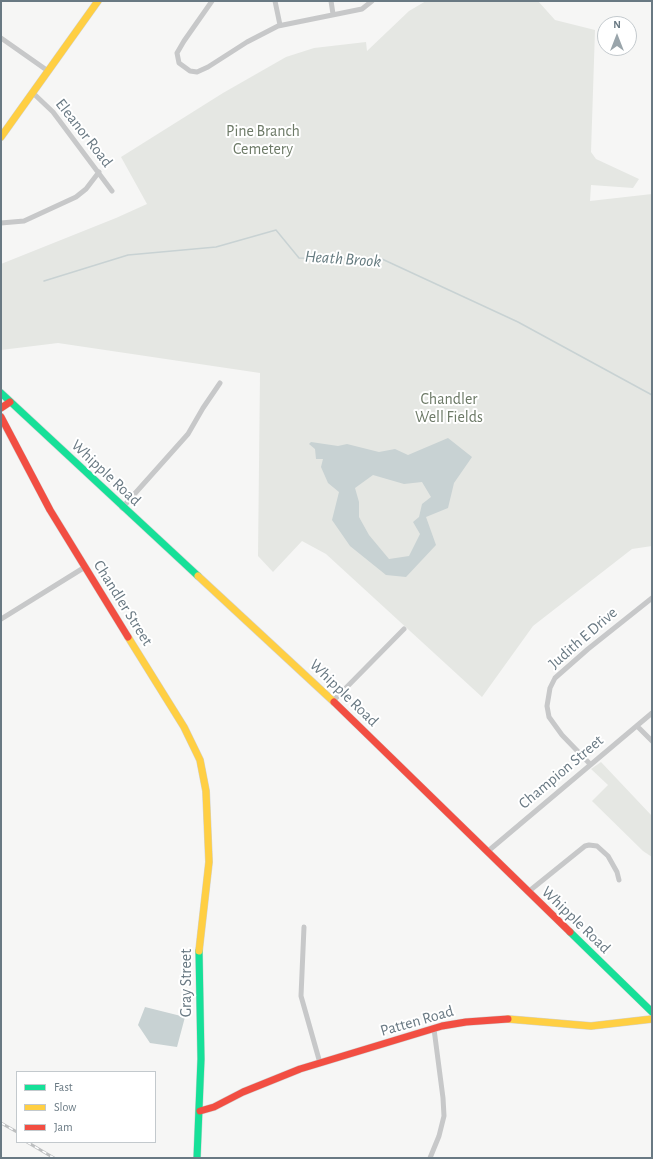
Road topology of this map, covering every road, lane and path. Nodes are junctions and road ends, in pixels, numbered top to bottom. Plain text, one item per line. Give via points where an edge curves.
1 (98, 1) edge
2 (212, 1) edge
3 (275, 1) edge
4 (331, 1) edge
5 (372, 1) edge
6 (333, 14) junction
7 (280, 25) junction
8 (1, 38) edge
9 (48, 71) junction
10 (33, 93) junction
11 (1, 137) edge
12 (99, 172) junction
13 (112, 191) dead end
14 (1, 223) edge
15 (220, 384) dead end
16 (1, 393) edge
17 (10, 402) junction
18 (1, 408) edge
19 (1, 417) edge
20 (122, 508) junction
21 (85, 568) junction
22 (652, 598) edge
23 (1, 619) edge
24 (404, 629) dead end
25 (333, 701) junction
26 (652, 713) edge
27 (636, 726) junction
28 (652, 742) edge
29 (590, 764) junction
30 (208, 809) joint
31 (488, 852) junction
32 (619, 880) dead end
33 (528, 892) junction
34 (304, 928) dead end
35 (652, 1012) edge
36 (652, 1019) edge
37 (434, 1028) junction
38 (320, 1063) junction
39 (200, 1111) junction
40 (197, 1158) edge
41 (430, 1158) edge

1 - 9 street
2 - 7 street via 177,54 179,63 190,72 208,67 252,39
3 - 7 street
4 - 6 street
5 - 6 street via 362,9
6 - 7 street
8 - 9 street
9 - 10 street
10 - 11 street
10 - 12 street, Eleanor Road via 53,112
12 - 13 street, Eleanor Road
12 - 14 street via 76,197 24,221
15 - 20 street via 185,439
16 - 17 street, Whipple Road
17 - 18 street
17 - 20 street, Whipple Road
19 - 21 street, Chandler Street via 29,473
20 - 25 street, Whipple Road
21 - 23 street
21 - 30 street, Chandler Street via 188,733 200,760
22 - 29 street, Judith E Drive via 555,678 550,688 547,706 549,717 562,735
24 - 25 street
25 - 31 street, Whipple Road
26 - 27 street, Champion Street
27 - 28 street
27 - 29 street, Champion Street
29 - 31 street, Champion Street
30 - 39 street, Gray Street via 209,871 198,965
31 - 33 street, Whipple Road
32 - 33 street via 608,856 597,846 589,845
33 - 35 street, Whipple Road
34 - 38 street via 301,996
36 - 37 street, Patten Road via 590,1026 497,1020
37 - 38 street, Patten Road
37 - 41 street via 444,1116
38 - 39 street, Patten Road via 292,1072
39 - 40 street, Gray Street

